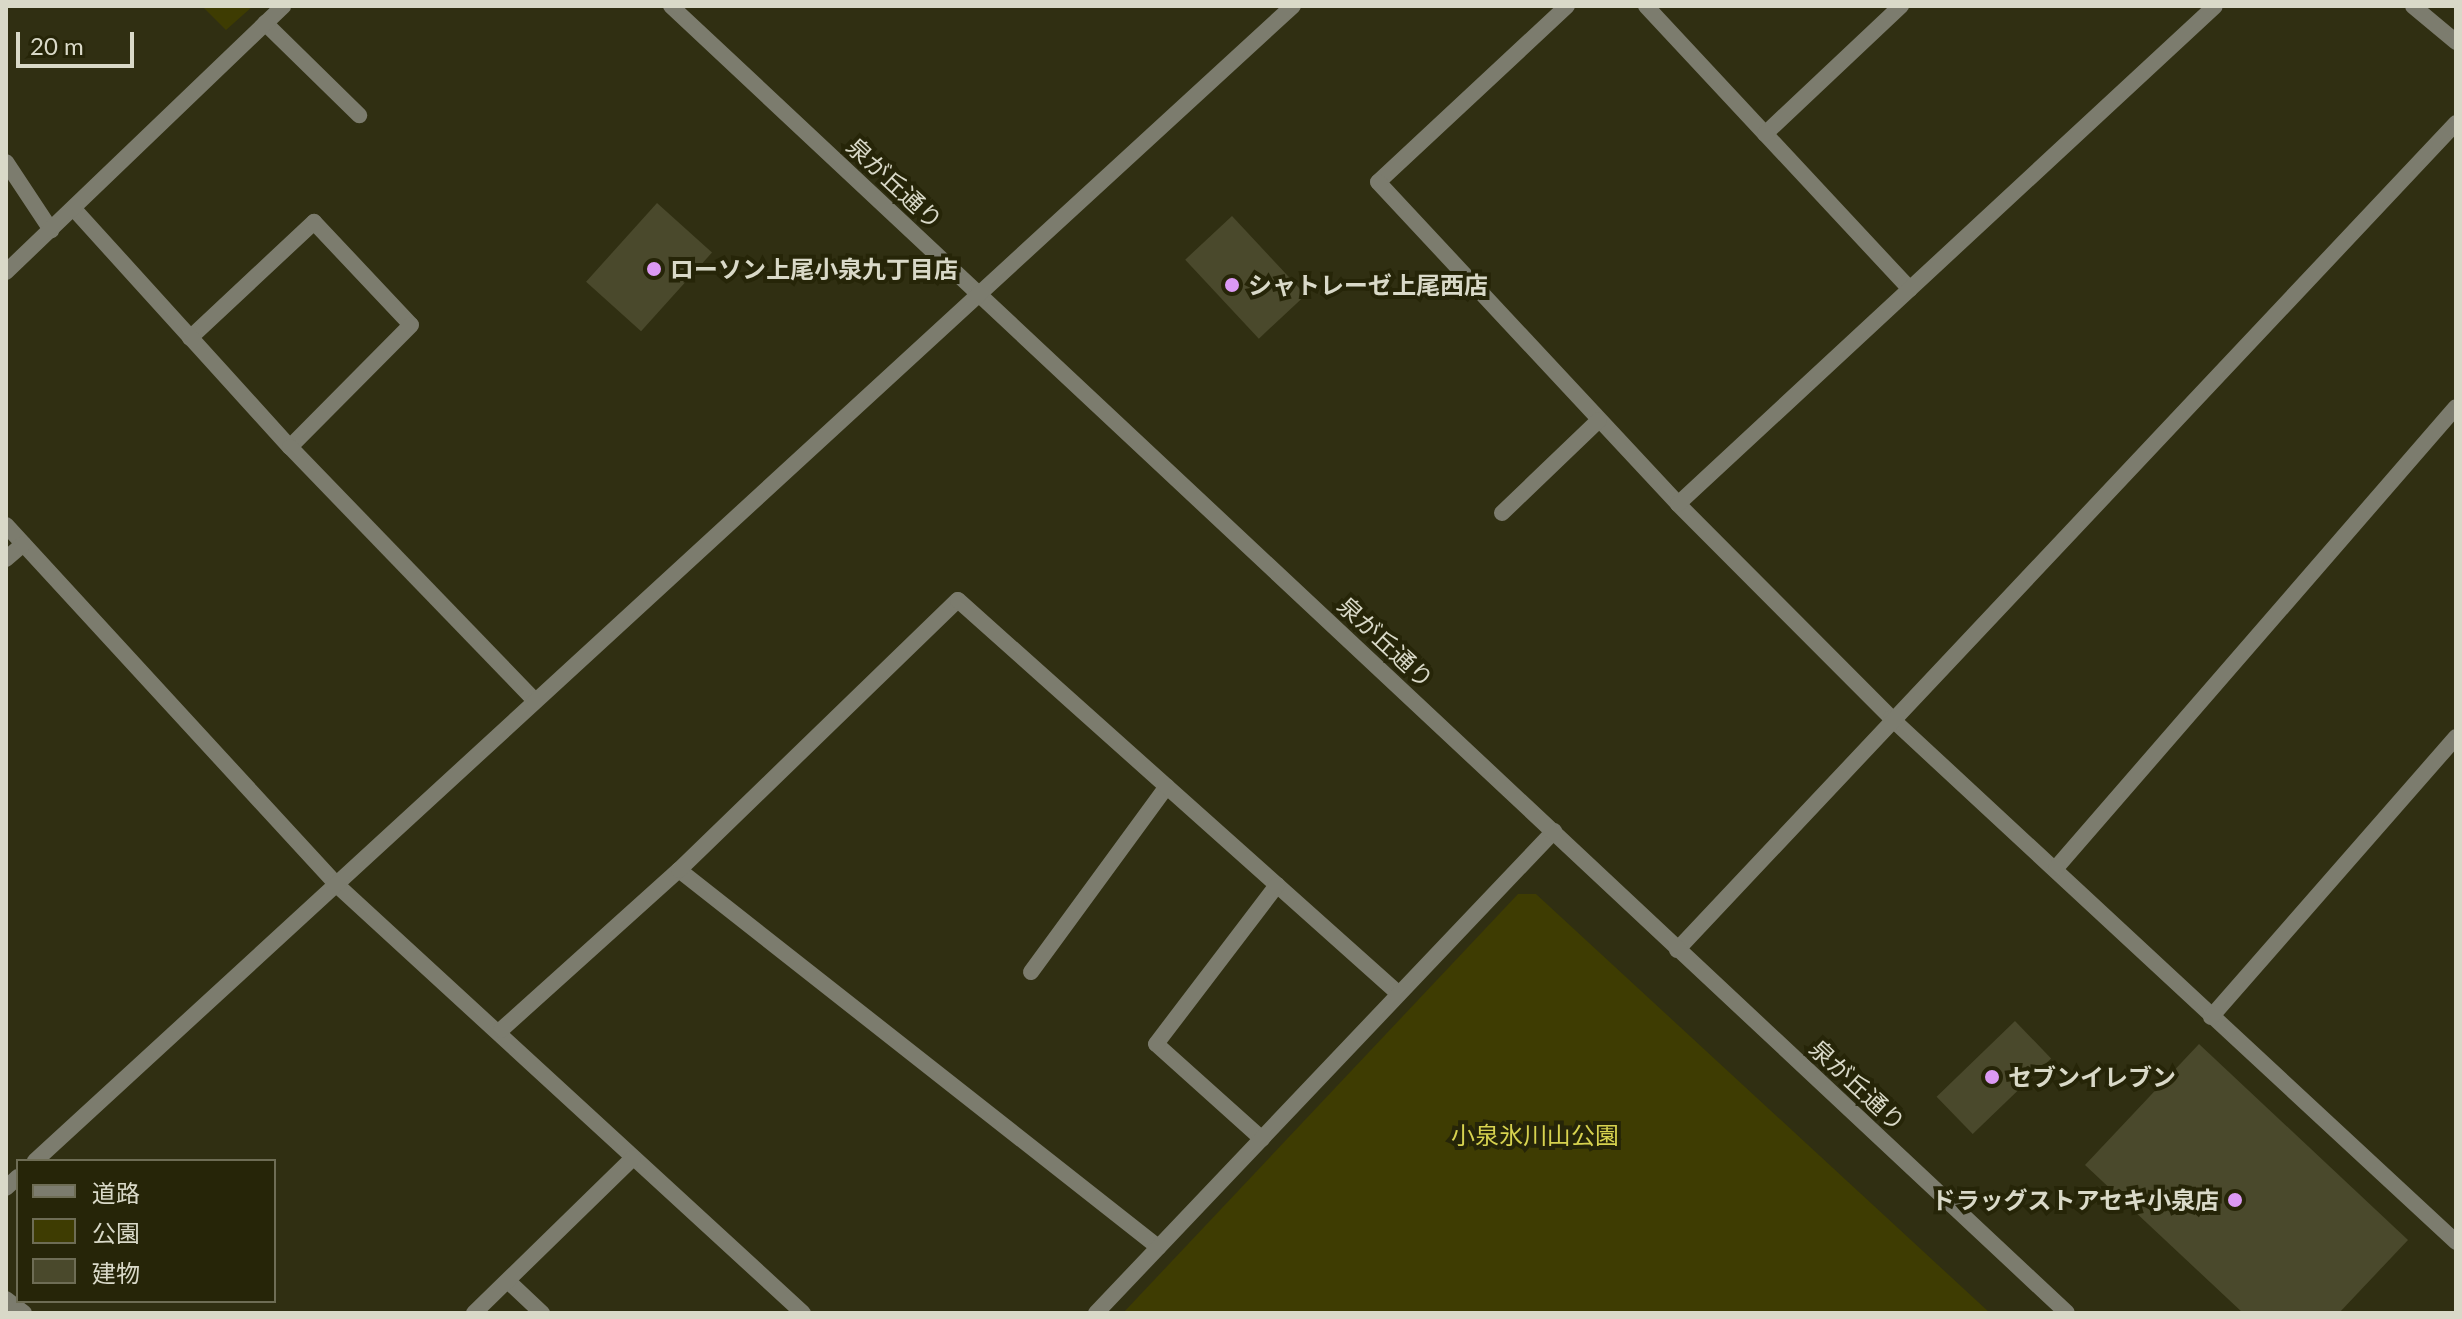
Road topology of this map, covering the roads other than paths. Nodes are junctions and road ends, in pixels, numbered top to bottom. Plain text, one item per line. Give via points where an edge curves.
1 (283, 6) edge
2 (671, 6) edge
3 (1293, 6) edge
4 (1567, 6) edge
5 (1646, 6) edge
6 (1901, 6) edge
7 (2215, 6) edge
8 (2413, 6) edge
9 (265, 23) junction
10 (2456, 42) edge
11 (359, 115) dead end
12 (2456, 123) edge
13 (1765, 134) junction
14 (6, 162) edge
15 (74, 209) junction
16 (51, 230) junction
17 (6, 272) edge
18 (1910, 289) junction
19 (979, 295) junction
20 (190, 338) junction
21 (2456, 407) edge
22 (1599, 420) junction
23 (290, 447) junction
24 (1678, 504) junction
25 (1502, 513) dead end
26 (6, 525) edge
27 (23, 544) junction
28 (6, 559) edge
29 (534, 700) junction
30 (1891, 718) junction
31 (2456, 737) edge
32 (1167, 786) junction
33 (1554, 831) junction
34 (2056, 868) junction
35 (679, 870) junction
36 (1277, 885) junction
37 (338, 886) junction
38 (1677, 950) junction
39 (1031, 972) dead end
40 (1399, 994) junction
41 (2211, 1017) junction
42 (501, 1030) junction
43 (1262, 1139) junction
44 (633, 1158) junction
45 (37, 1159) edge
46 (2456, 1242) edge
47 (1158, 1247) junction
48 (508, 1281) junction
49 (6, 1299) edge
50 (24, 1313) edge
51 (474, 1313) edge
52 (542, 1313) edge
53 (803, 1313) edge
54 (1096, 1313) edge
55 (2067, 1313) edge

1 - 9 street
2 - 19 street, 泉が丘通り
3 - 19 street
4 - 22 street via 1378,182
5 - 13 street
6 - 13 street
7 - 18 street
8 - 10 street
9 - 11 street
9 - 15 street
12 - 30 street
13 - 18 street
14 - 16 street
15 - 16 street
15 - 20 street
16 - 17 street
18 - 24 street
19 - 29 street
19 - 33 street, 泉が丘通り
20 - 23 street
20 - 23 street via 314,222 411,325
21 - 34 street
22 - 24 street
22 - 25 street
23 - 29 street
24 - 30 street
26 - 27 street
27 - 28 street
27 - 37 street
29 - 37 street
30 - 34 street
30 - 38 street
31 - 41 street
32 - 35 street via 958,600
32 - 36 street
32 - 39 street
33 - 38 street, 泉が丘通り
33 - 40 street
34 - 41 street
35 - 42 street
35 - 47 street
36 - 40 street
36 - 43 street via 1156,1044
37 - 42 street
37 - 45 street
38 - 55 street, 泉が丘通り
40 - 43 street
41 - 46 street
42 - 44 street
43 - 47 street
44 - 48 street
44 - 53 street
47 - 54 street
48 - 51 street
48 - 52 street
49 - 50 street

